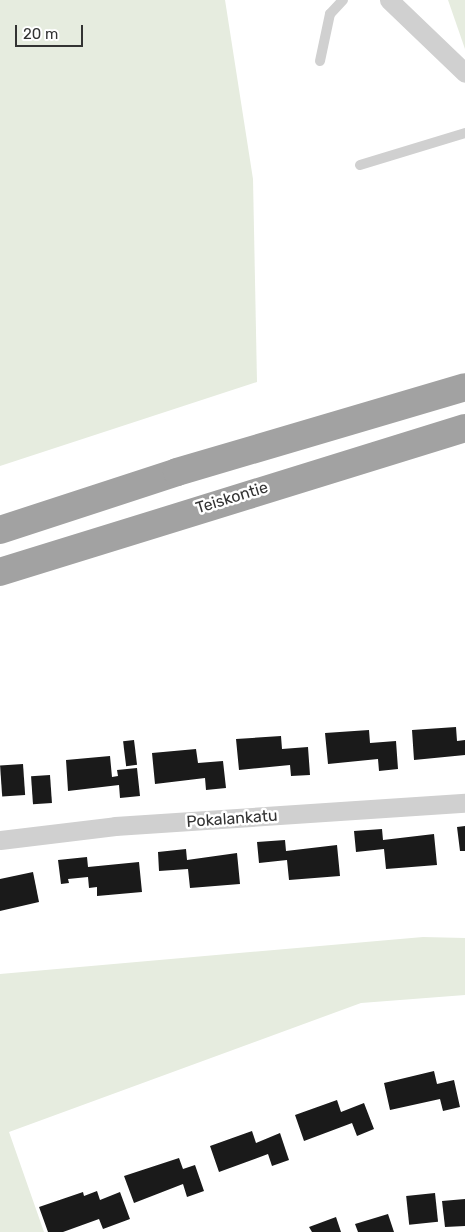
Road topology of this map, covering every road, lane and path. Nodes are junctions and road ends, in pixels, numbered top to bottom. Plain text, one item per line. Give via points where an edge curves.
1 (343, 0) edge
2 (389, 0) edge
3 (320, 61) dead end
4 (465, 73) edge
5 (465, 133) edge
6 (360, 165) dead end
7 (465, 387) edge
8 (465, 428) edge
9 (0, 530) edge
10 (0, 572) edge
11 (465, 803) edge
12 (0, 840) edge

1 - 3 lane via 330,14
2 - 4 street
5 - 6 lane
7 - 9 highway via 178,472
8 - 10 highway, Teiskontie
11 - 12 street, Pokalankatu via 115,826

